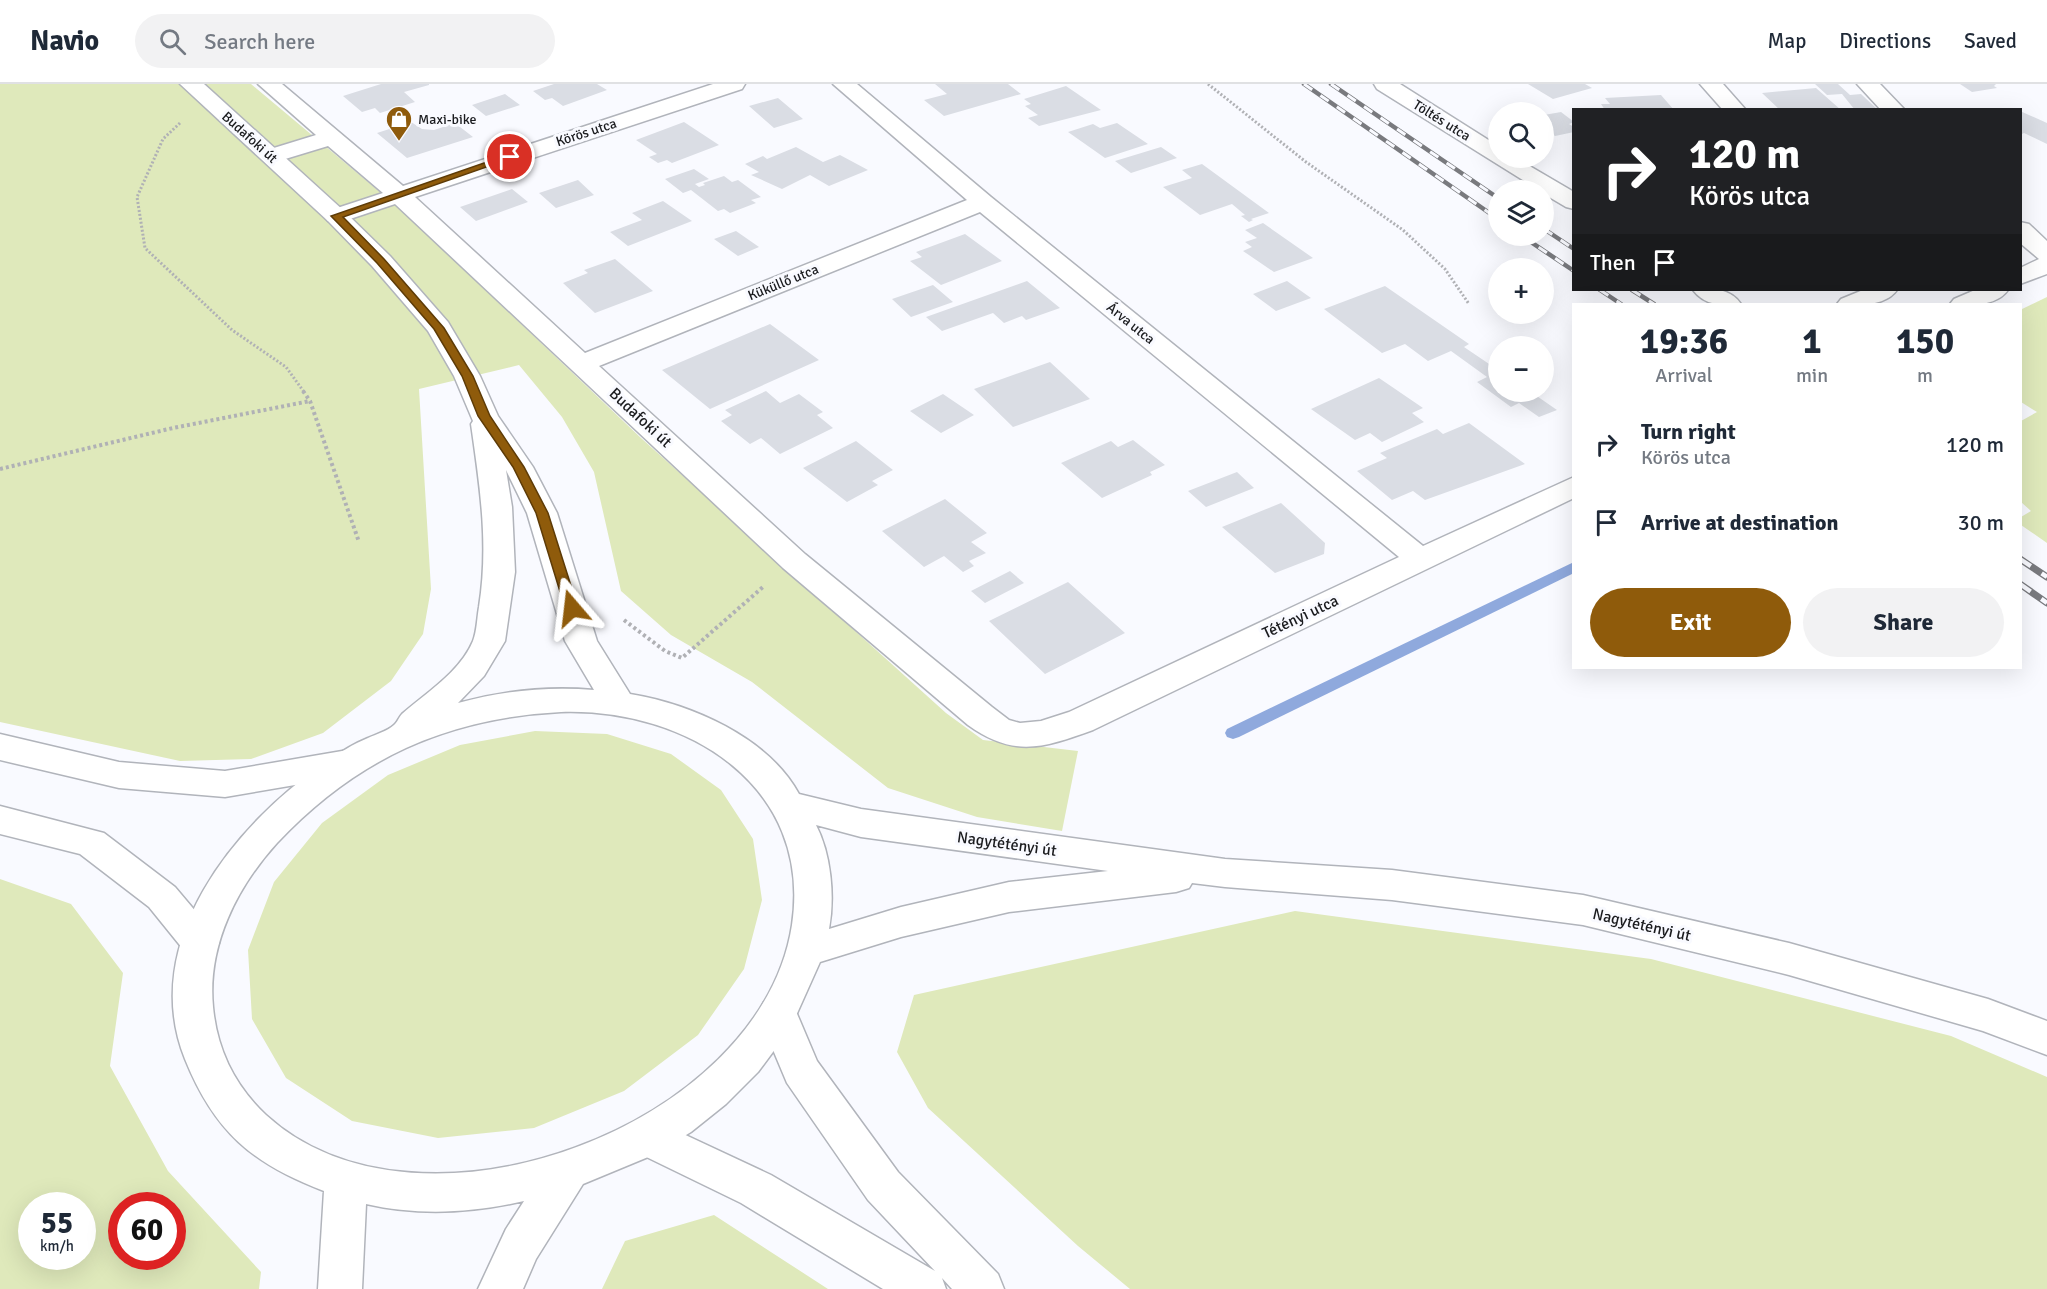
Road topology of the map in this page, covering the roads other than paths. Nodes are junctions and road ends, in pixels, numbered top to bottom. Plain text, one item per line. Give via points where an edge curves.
1 (191, 84) edge
2 (269, 84) edge
3 (734, 84) edge
4 (844, 84) edge
5 (1385, 84) edge
6 (1711, 84) edge
7 (1868, 84) edge
8 (1733, 108) edge
9 (1892, 108) edge
10 (330, 138) junction
11 (1488, 149) edge
12 (272, 156) junction
13 (1518, 168) edge
14 (398, 194) junction
15 (983, 201) junction
16 (1572, 201) edge
17 (336, 216) junction
18 (2022, 231) edge
19 (2047, 254) edge
20 (2047, 265) edge
21 (2022, 277) edge
22 (1708, 291) edge
23 (1882, 291) edge
24 (1993, 291) edge
25 (1726, 303) edge
26 (1852, 303) edge
27 (1964, 303) edge
28 (583, 363) junction
29 (484, 416) junction
30 (1572, 487) edge
31 (1420, 559) junction
32 (618, 703) junction
33 (1023, 735) joint
34 (386, 742) junction
35 (0, 747) edge
36 (348, 763) junction
37 (790, 805) junction
38 (0, 820) edge
39 (1225, 873) junction
40 (200, 943) junction
41 (806, 951) junction
42 (778, 1014) junction
43 (2047, 1038) edge
44 (647, 1137) junction
45 (567, 1172) junction
46 (346, 1180) junction
47 (340, 1289) edge
48 (500, 1289) edge
49 (924, 1289) edge
50 (982, 1289) edge

1 - 12 main road, Budafoki út
2 - 10 main road, Budafoki út
3 - 14 main road, Körös utca
4 - 15 main road, Árva utca
5 - 11 main road, Töltés utca
6 - 8 main road
7 - 9 main road
10 - 12 main road
10 - 14 main road, Budafoki út
12 - 17 main road, Budafoki út
13 - 16 main road, Töltés utca
14 - 17 main road, Körös utca
14 - 28 main road, Budafoki út
15 - 28 main road, Küküllő utca
15 - 31 main road, Árva utca
17 - 29 main road, Budafoki út via 439,328 467,376
18 - 19 main road
20 - 21 main road
22 - 25 main road
23 - 26 main road
24 - 27 main road
28 - 33 main road, Budafoki út via 794,561 980,716 1000,730
29 - 32 main road, Budafoki út via 519,467 542,513 581,640
29 - 34 main road, Budafoki út via 497,507 500,572 489,640 472,668 434,708
30 - 31 main road, Tétényi utca
31 - 33 main road, Tétényi utca via 1081,721 1047,733
32 - 34 main road via 573,700 488,708
32 - 37 main road via 661,712 701,727 736,748 766,774
34 - 36 main road
35 - 36 main road via 118,775 225,784
36 - 40 main road via 297,800 254,843 222,891
37 - 39 main road, Nagytétényi út via 861,823
37 - 41 main road via 805,837 813,873 814,911
38 - 40 main road via 91,843 162,897
39 - 41 main road, Nagytétényi út via 1009,897 901,922
39 - 43 main road, Nagytétényi út via 1392,885 1583,910 1790,958 1988,1016
40 - 46 main road via 192,993 197,1041 216,1086 248,1126 291,1158
41 - 42 main road
42 - 44 main road via 745,1059 700,1101
42 - 50 main road via 801,1071 883,1186
44 - 45 main road
44 - 49 main road via 756,1189
45 - 46 main road via 492,1189 417,1192
45 - 48 main road via 521,1244
46 - 47 main road

